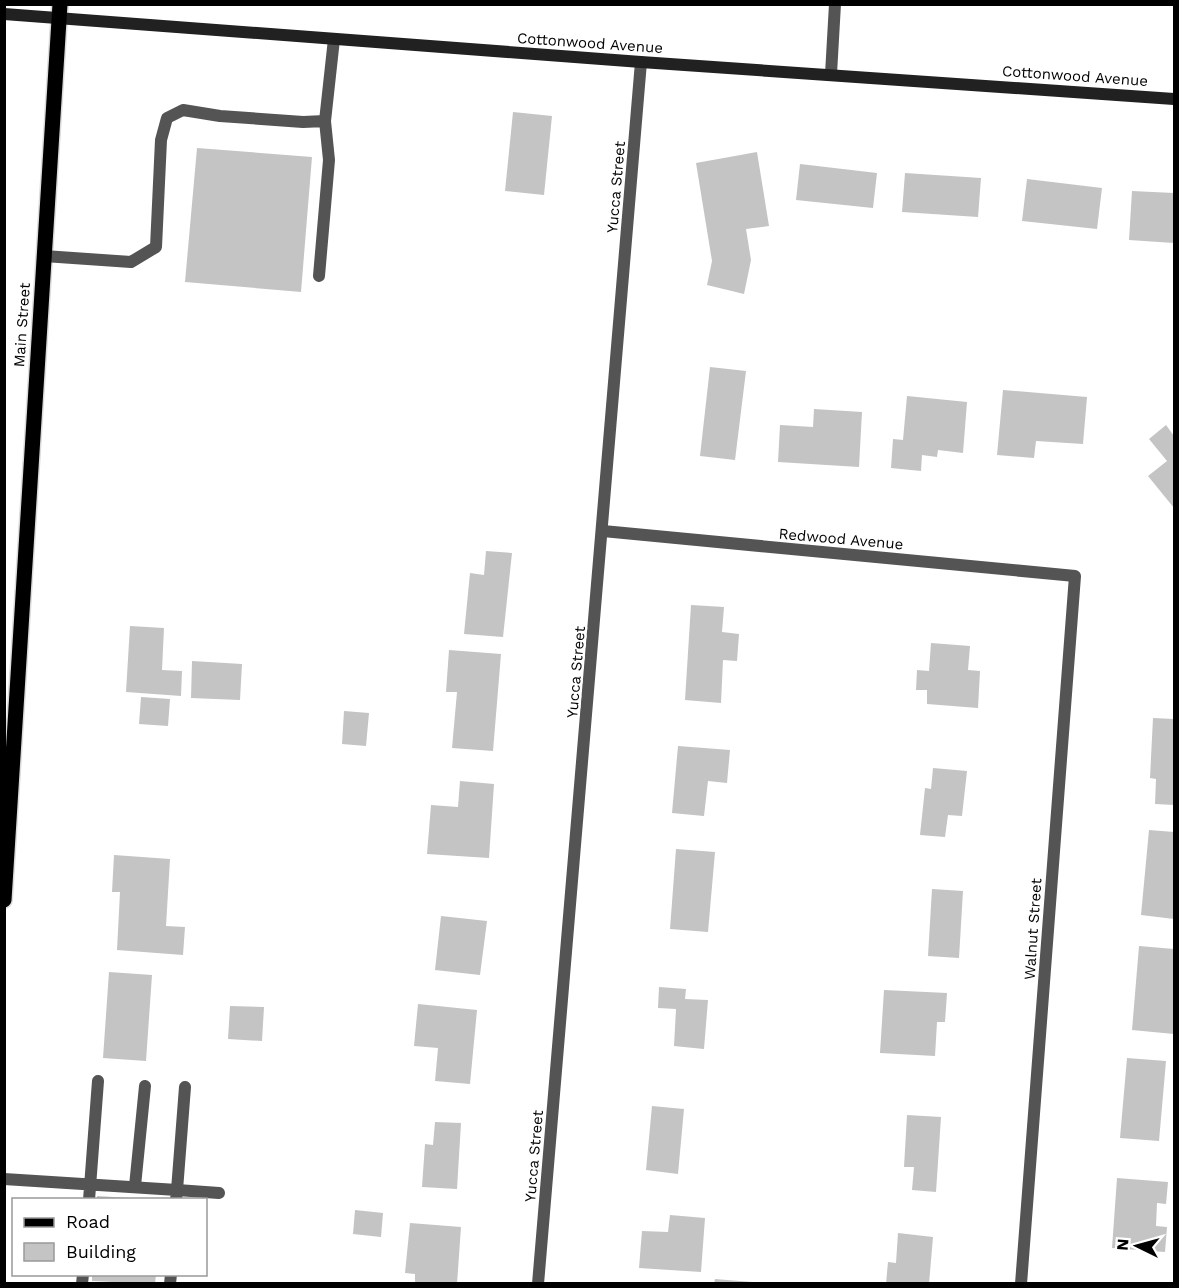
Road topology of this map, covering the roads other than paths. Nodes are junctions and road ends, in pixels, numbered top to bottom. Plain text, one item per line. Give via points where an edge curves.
1 (836, 4) edge
2 (59, 12) edge
3 (4, 14) edge
4 (334, 39) junction
5 (641, 62) junction
6 (831, 74) junction
7 (1174, 99) edge
8 (325, 121) junction
9 (44, 256) junction
10 (319, 276) dead end
11 (603, 531) junction
12 (1075, 576) joint
13 (4, 900) edge
14 (98, 1082) dead end
15 (145, 1086) dead end
16 (185, 1087) dead end
17 (4, 1179) edge
18 (90, 1184) junction
19 (135, 1186) junction
20 (219, 1193) dead end
21 (176, 1195) edge
22 (89, 1198) edge
23 (538, 1284) edge
24 (1021, 1284) edge

1 - 6 street
2 - 3 street, Cottonwood Avenue
2 - 4 street, Cottonwood Avenue
2 - 9 main road, Main Street
4 - 5 street, Cottonwood Avenue
4 - 8 street
5 - 6 street, Cottonwood Avenue
5 - 11 street, Yucca Street
6 - 7 street, Cottonwood Avenue
8 - 9 street via 220,116 183,110 167,118 161,140 156,247 131,262
8 - 10 street via 328,160
9 - 13 main road, Main Street
11 - 12 street, Redwood Avenue
11 - 23 street, Yucca Street
12 - 24 street, Walnut Street
14 - 18 street
15 - 19 street
16 - 21 street
17 - 18 street
18 - 19 street
18 - 22 street
19 - 21 street
20 - 21 street

